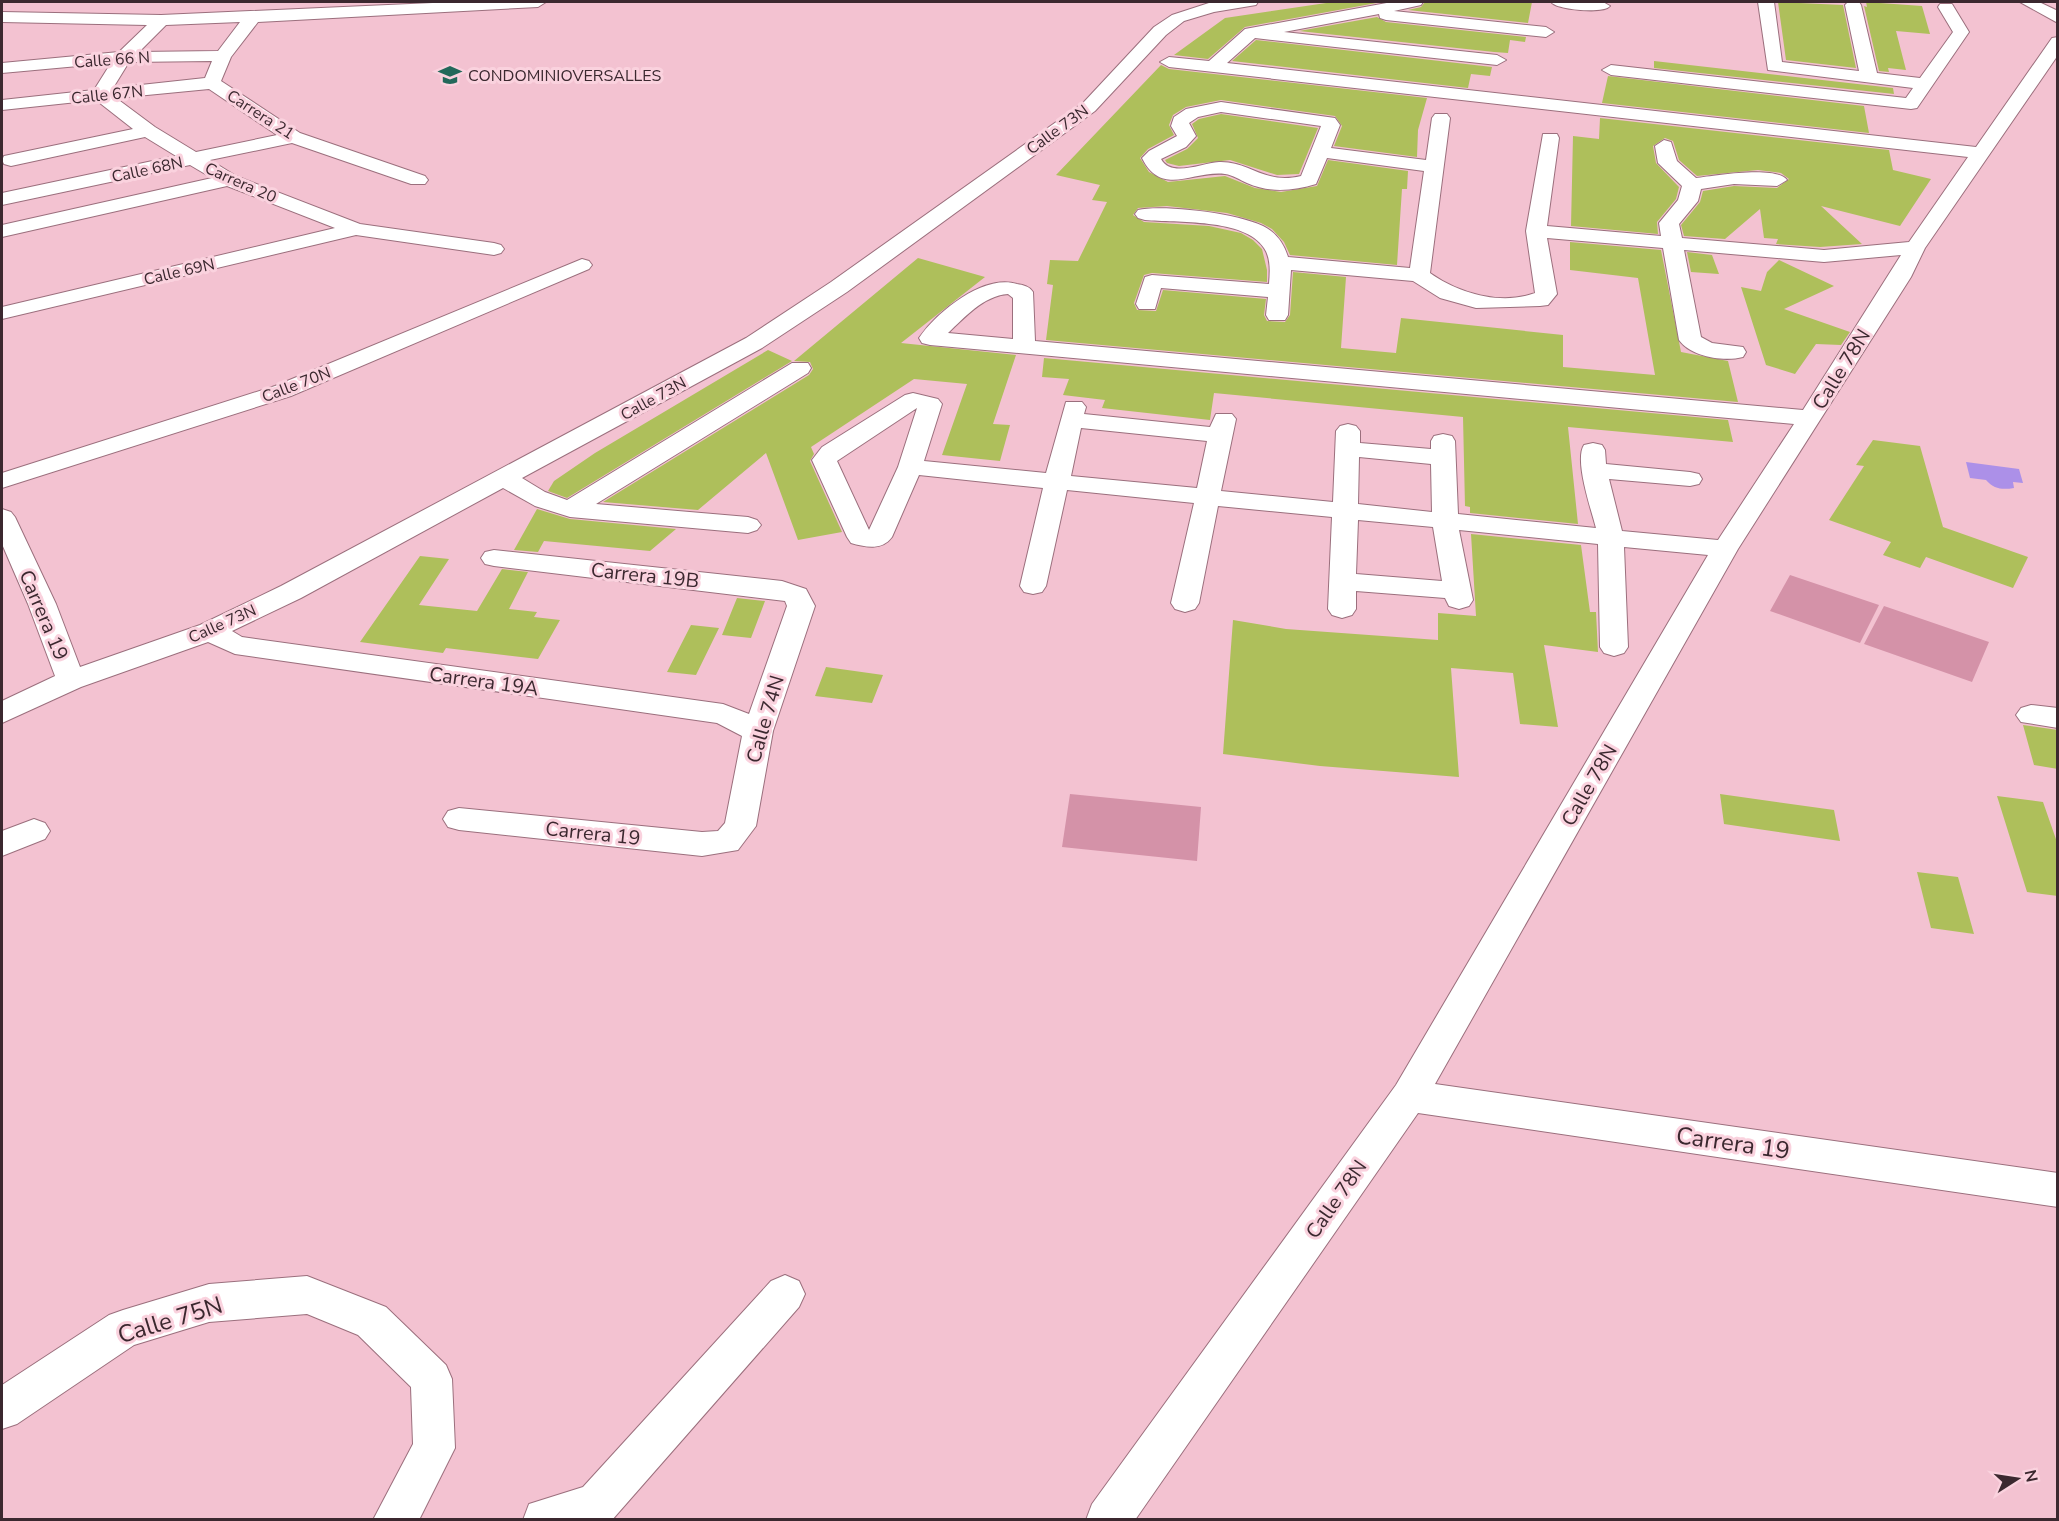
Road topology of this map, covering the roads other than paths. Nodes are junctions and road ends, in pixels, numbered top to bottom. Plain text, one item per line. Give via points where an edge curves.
1 (52, 2) edge
2 (538, 2) edge
3 (1250, 2) edge
4 (1415, 2) edge
5 (1559, 2) edge
6 (1766, 2) edge
7 (2028, 2) edge
8 (1853, 5) dead end
9 (1602, 6) dead end
10 (1946, 7) dead end
11 (1366, 11) junction
12 (2, 17) edge
13 (27, 17) junction
14 (253, 17) junction
15 (2058, 18) edge
16 (161, 20) junction
17 (1546, 32) dead end
18 (1251, 33) junction
19 (2058, 42) edge
20 (223, 56) junction
21 (124, 57) junction
22 (1497, 60) dead end
23 (1169, 62) dead end
24 (1212, 67) junction
25 (2, 68) edge
26 (1611, 70) dead end
27 (1869, 77) junction
28 (212, 83) junction
29 (1924, 84) junction
30 (100, 95) junction
31 (1911, 104) junction
32 (2, 105) edge
33 (1441, 118) dead end
34 (148, 131) junction
35 (292, 136) junction
36 (1550, 138) dead end
37 (1880, 143) junction
38 (1664, 146) dead end
39 (1321, 152) junction
40 (1980, 153) junction
41 (11, 160) dead end
42 (192, 160) junction
43 (1434, 167) junction
44 (229, 180) junction
45 (418, 180) dead end
46 (1777, 180) dead end
47 (1692, 184) junction
48 (2, 199) edge
49 (1150, 221) dead end
50 (356, 229) junction
51 (2, 231) edge
52 (1536, 231) junction
53 (1671, 243) junction
54 (1915, 248) junction
55 (494, 249) dead end
56 (1824, 256) junction
57 (1280, 263) junction
58 (582, 265) dead end
59 (1419, 275) junction
60 (1900, 277) junction
61 (1279, 291) junction
62 (1147, 304) dead end
63 (2, 313) edge
64 (1278, 315) dead end
65 (1024, 346) dead end
66 (1735, 352) dead end
67 (800, 368) dead end
68 (1810, 418) junction
69 (910, 466) junction
70 (506, 478) junction
71 (1690, 479) dead end
72 (2, 481) edge
73 (1057, 481) junction
74 (1210, 495) junction
75 (735, 500) dead end
76 (570, 508) junction
77 (1346, 510) junction
78 (2, 518) edge
79 (1445, 520) junction
80 (712, 522) junction
81 (748, 525) dead end
82 (1611, 537) junction
83 (1725, 549) junction
84 (494, 558) dead end
85 (1344, 581) junction
86 (1033, 586) dead end
87 (796, 595) joint
88 (1185, 603) dead end
89 (1342, 609) dead end
90 (210, 631) junction
91 (1614, 647) dead end
92 (71, 680) junction
93 (2, 713) edge
94 (758, 731) junction
95 (459, 819) dead end
96 (34, 831) dead end
97 (727, 842) joint
98 (2, 844) edge
99 (1409, 1095) junction
100 (2058, 1190) edge
101 (785, 1294) dead end
102 (2, 1409) edge
103 (1116, 1518) edge
104 (395, 1520) edge
105 (545, 1520) edge

1 - 13 street
2 - 14 street
3 - 70 street, Calle 73N via 1212,7 1178,18 1160,31 1089,107 839,287 754,343
4 - 11 street
5 - 9 street
6 - 27 street via 1774,66
7 - 15 street
8 - 27 street
10 - 29 street via 1961,32
11 - 17 street
11 - 18 street
12 - 13 street
13 - 16 street
14 - 16 street
14 - 20 street, Carrera 21
16 - 21 street
18 - 22 street
18 - 24 street
19 - 40 street, Calle 78N
20 - 21 street, Calle 66 N
20 - 28 street, Carrera 21
21 - 25 street, Calle 66 N
21 - 30 street
23 - 24 street
24 - 37 street
26 - 31 street
27 - 29 street
28 - 30 street, Calle 67N
28 - 35 street, Carrera 21
29 - 31 street
30 - 32 street, Calle 67N
30 - 34 street, Carrera 20
31 - 37 street
33 - 43 street
34 - 41 street
34 - 42 street, Carrera 20
35 - 42 street, Calle 68N
35 - 45 street, Carrera 21
36 - 52 street
37 - 40 street
38 - 47 street via 1668,163
39 - 39 street via 1309,180 1286,184 1256,181 1227,168 1193,173 1161,171 1150,158 1181,145 1187,136 1180,121 1192,113 1221,107 1323,119 1331,125
39 - 43 street
40 - 54 street, Calle 78N
42 - 44 street, Carrera 20
42 - 48 street, Calle 68N
43 - 59 street
44 - 50 street, Carrera 20
44 - 51 street
46 - 47 street via 1734,178
47 - 53 street via 1688,201 1669,223
49 - 57 street via 1243,224 1263,232 1273,242
50 - 55 street, Carrera 20
50 - 63 street, Calle 69N
52 - 53 street
52 - 59 street via 1546,294 1540,300 1475,304 1434,288
53 - 56 street
53 - 66 street via 1690,340 1713,351
54 - 56 street
54 - 60 street, Calle 78N
56 - 60 street
57 - 59 street
57 - 61 street
58 - 72 street, Calle 70N via 283,391
60 - 68 street, Calle 78N
61 - 62 street via 1152,281
61 - 64 street
65 - 68 street
67 - 76 street
68 - 83 street, Calle 78N
69 - 69 street via 879,537 860,537 824,460 913,400 923,400 930,404
69 - 73 street
70 - 76 street via 545,503
70 - 90 street, Calle 73N
71 - 82 street via 1593,460
73 - 74 street
73 - 74 street via 1072,414 1222,427
73 - 86 street
74 - 77 street
74 - 88 street
75 - 80 street
76 - 80 street
77 - 79 street
77 - 79 street via 1348,440 1443,449
77 - 85 street
78 - 92 street, Carrera 19
79 - 82 street
79 - 85 street via 1458,595
80 - 81 street
82 - 83 street
82 - 91 street
83 - 99 street, Calle 78N
84 - 87 street, Carrera 19B via 782,590
85 - 89 street
87 - 94 street, Calle 74N via 801,606
90 - 92 street, Calle 73N
90 - 94 street, Carrera 19A via 235,645 723,714
92 - 93 street, Calle 73N
94 - 97 street, Calle 74N via 740,826
95 - 97 street, Carrera 19 via 702,844
96 - 98 street
99 - 100 street, Carrera 19
99 - 103 street, Calle 78N
101 - 105 street via 596,1505
102 - 104 street, Calle 75N via 123,1329 209,1303 307,1295 372,1321 431,1379 434,1448

